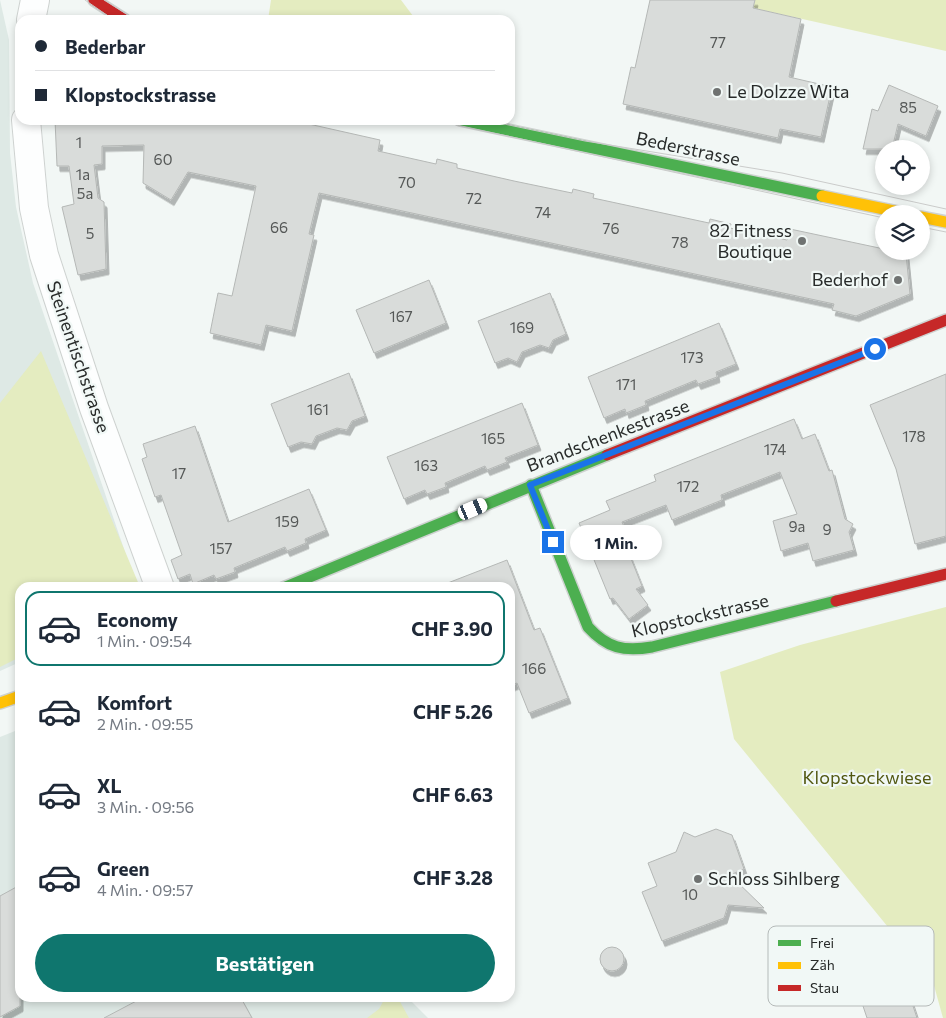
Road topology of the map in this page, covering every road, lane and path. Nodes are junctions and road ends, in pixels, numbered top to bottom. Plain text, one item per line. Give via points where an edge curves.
1 (35, 0) edge
2 (94, 0) edge
3 (32, 15) edge
4 (117, 15) edge
5 (26, 125) edge
6 (484, 125) edge
7 (875, 207) edge
8 (930, 219) edge
9 (946, 222) edge
10 (946, 320) edge
11 (530, 485) junction
12 (946, 574) edge
13 (158, 582) edge
14 (298, 582) edge
15 (15, 698) edge
16 (0, 703) edge

1 - 3 street
2 - 4 street
5 - 13 street, Steinentischstrasse via 34,208 44,255 94,408
6 - 7 street, Bederstrasse
8 - 9 street
10 - 11 street, Brandschenkestrasse
11 - 12 street, Klopstockstrasse via 588,627 596,637 616,649 635,651
11 - 14 street, Brandschenkestrasse
15 - 16 street

